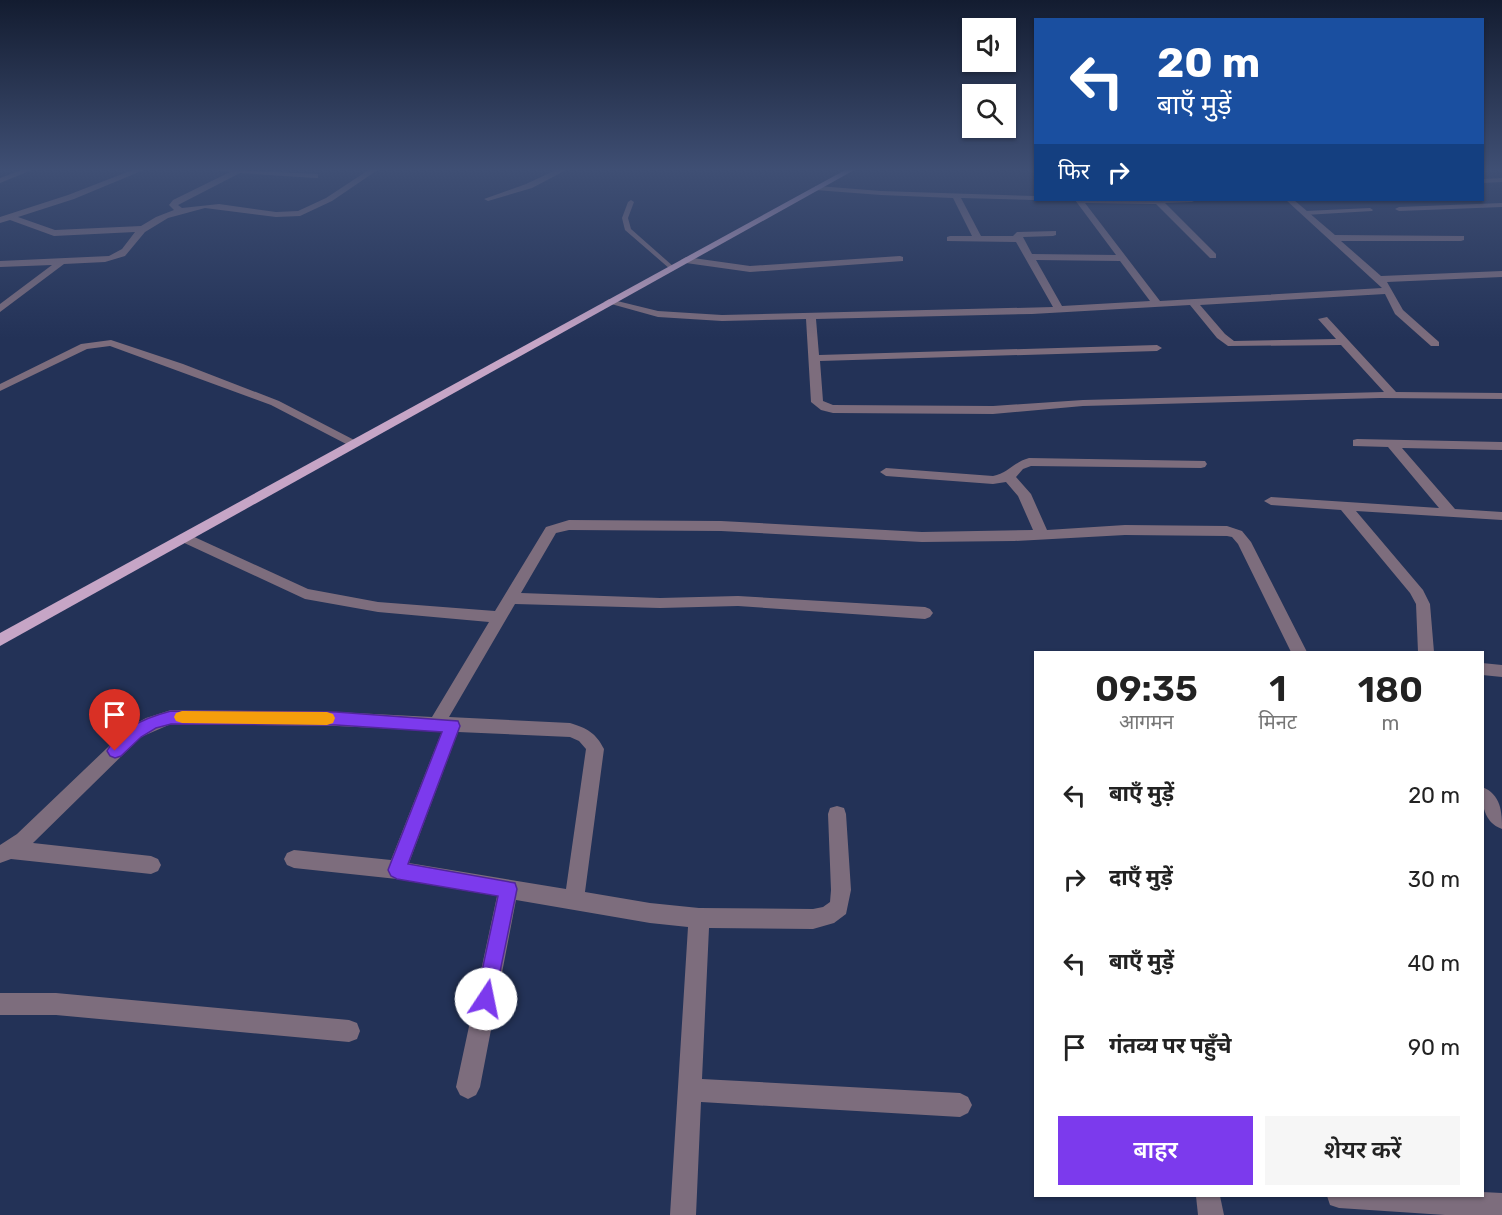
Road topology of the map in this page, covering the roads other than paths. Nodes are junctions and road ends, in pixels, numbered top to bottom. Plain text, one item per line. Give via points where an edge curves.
1 (34, 226) edge
2 (151, 226) edge
3 (627, 226) edge
4 (750, 226) edge
5 (971, 226) edge
6 (1098, 226) edge
7 (1183, 226) edge
8 (1319, 226) edge
9 (142, 230) junction
10 (1053, 233) dead end
11 (1018, 238) junction
12 (1332, 238) junction
13 (1461, 238) dead end
14 (950, 239) dead end
15 (978, 239) junction
16 (1213, 256) dead end
17 (1029, 257) junction
18 (1123, 258) junction
19 (900, 259) dead end
20 (686, 261) junction
21 (61, 262) junction
22 (0, 264) edge
23 (672, 268) junction
24 (1502, 274) edge
25 (1379, 279) junction
26 (1389, 291) junction
27 (609, 302) junction
28 (1193, 302) junction
29 (1157, 304) junction
30 (0, 309) edge
31 (1059, 309) junction
32 (811, 316) junction
33 (1323, 319) dead end
34 (1343, 342) junction
35 (1435, 344) dead end
36 (1157, 348) dead end
37 (814, 358) junction
38 (0, 388) edge
39 (1393, 395) junction
40 (1502, 396) edge
41 (354, 443) junction
42 (1357, 443) dead end
43 (1393, 445) junction
44 (1502, 446) edge
45 (1201, 464) dead end
46 (886, 472) dead end
47 (1009, 477) junction
48 (1271, 501) dead end
49 (1345, 506) junction
50 (1451, 513) junction
51 (1502, 516) edge
52 (1042, 534) junction
53 (184, 538) junction
54 (511, 598) junction
55 (925, 614) dead end
56 (498, 617) junction
57 (0, 640) edge
58 (1298, 651) edge
59 (1426, 651) edge
60 (1484, 669) edge
61 (1502, 671) edge
62 (444, 725) junction
63 (1484, 798) edge
64 (837, 814) dead end
65 (1502, 821) edge
66 (6, 852) edge
67 (294, 859) dead end
68 (151, 864) dead end
69 (397, 870) junction
70 (508, 889) junction
71 (574, 900) junction
72 (699, 918) junction
73 (0, 1004) edge
74 (349, 1031) dead end
75 (468, 1087) dead end
76 (690, 1090) junction
77 (960, 1105) dead end
78 (1208, 1197) edge
79 (1355, 1197) edge
80 (1502, 1206) edge
81 (683, 1215) edge
82 (1211, 1215) edge

1 - 9 street via 54,233
2 - 9 street
3 - 23 lane
4 - 20 main road
5 - 15 street
6 - 18 street
7 - 16 street
8 - 12 street
9 - 21 street via 118,256
10 - 11 street via 1019,233
11 - 15 street
11 - 17 street
12 - 13 street
12 - 25 street
14 - 15 street
17 - 18 street
17 - 31 street
18 - 29 street
19 - 20 street via 750,269
20 - 23 main road
21 - 22 street
21 - 30 street
23 - 27 main road
24 - 25 street
25 - 26 street
26 - 28 street
26 - 35 street via 1399,312
27 - 32 street via 675,317
27 - 41 main road
28 - 29 street
28 - 34 street via 1232,344
29 - 31 street
31 - 32 street
32 - 37 street
33 - 34 street
34 - 39 street
36 - 37 street
37 - 39 street via 817,402 833,409 993,410 1083,403
38 - 41 street via 85,346 111,343 275,403
39 - 40 street
41 - 53 main road
42 - 43 street
43 - 44 street
43 - 50 street
45 - 47 street via 1029,462
46 - 47 street via 979,480
47 - 52 street via 1024,494
48 - 49 street
49 - 50 street
49 - 59 street via 1416,590 1423,604
50 - 51 street
52 - 54 street via 922,537 721,526 559,525 551,530
52 - 58 street via 1216,530 1237,534
53 - 56 street via 305,594 378,607
53 - 57 main road
54 - 55 street via 660,603 730,600
54 - 56 street
56 - 62 street
60 - 61 street
62 - 66 street via 336,718 171,717 135,732
62 - 69 street
62 - 71 street via 570,730 591,740 595,749 593,769
63 - 65 street
64 - 72 street via 839,907 827,916 813,919
66 - 68 street
67 - 69 street
69 - 70 street
70 - 71 street
70 - 75 street
71 - 72 street
72 - 76 street
73 - 74 street via 56,1005
76 - 77 street
76 - 81 street
78 - 82 street
79 - 80 street

